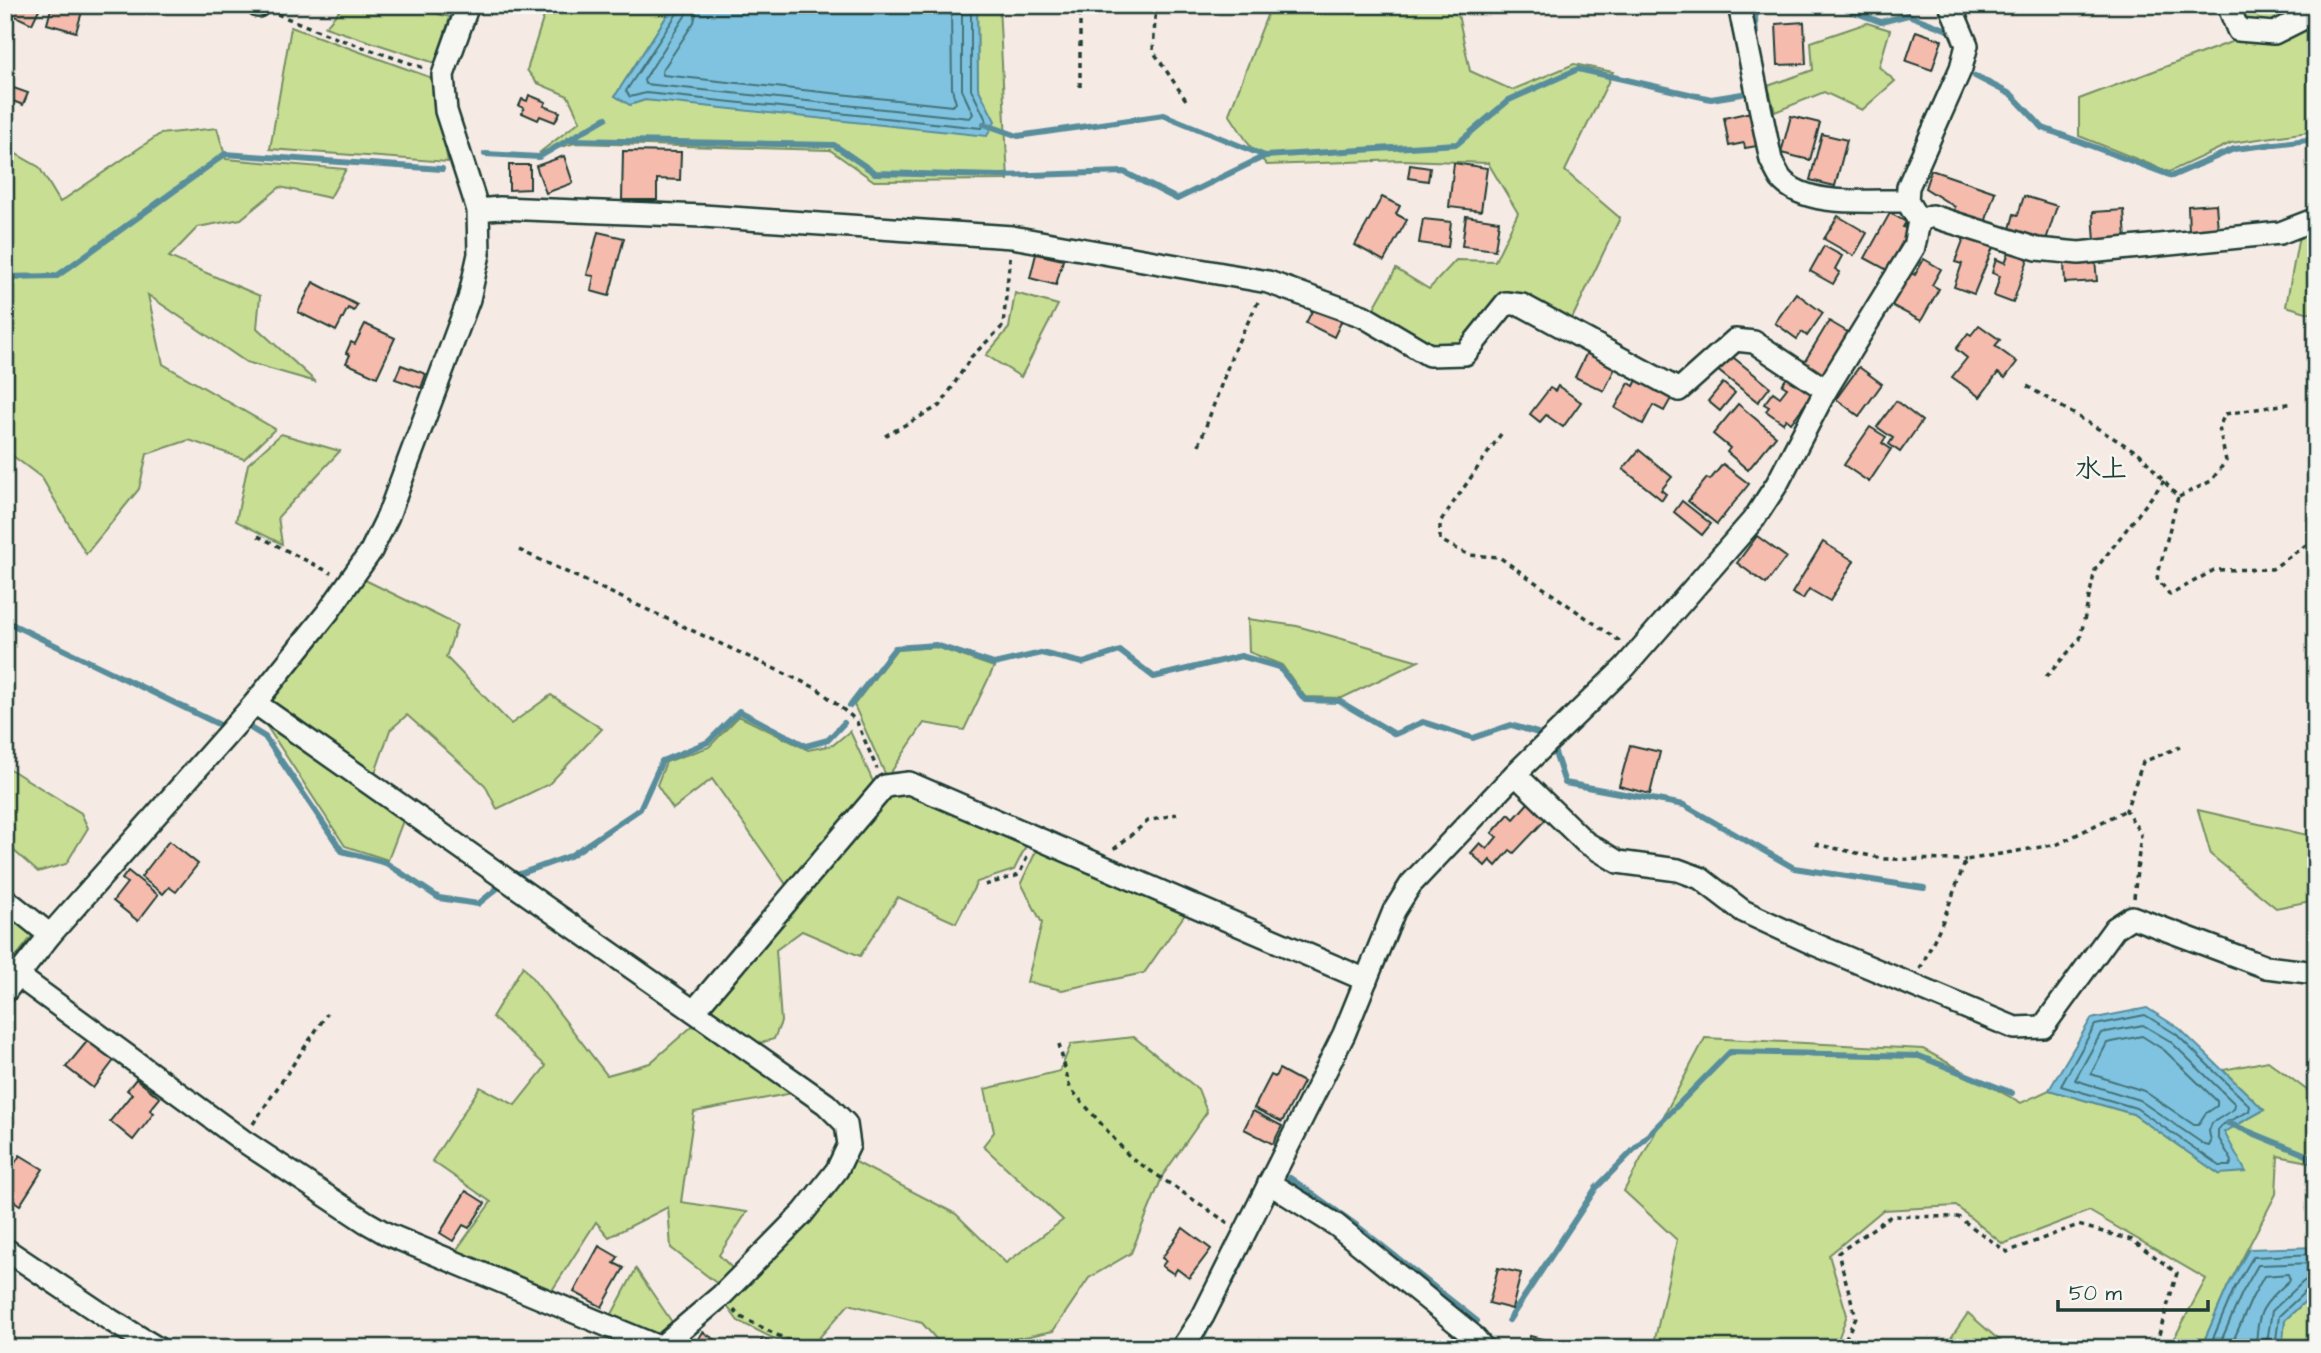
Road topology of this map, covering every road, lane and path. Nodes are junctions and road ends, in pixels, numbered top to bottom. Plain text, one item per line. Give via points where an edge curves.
1 (468, 5) edge
2 (1080, 5) edge
3 (1156, 5) edge
4 (1311, 5) edge
5 (1383, 5) edge
6 (1738, 5) edge
7 (1950, 5) edge
8 (2228, 5) edge
9 (258, 6) edge
10 (2316, 12) edge
11 (443, 75) junction
12 (1080, 87) dead end
13 (1186, 100) dead end
14 (1907, 201) junction
15 (478, 210) junction
16 (2316, 219) edge
17 (1919, 221) junction
18 (1012, 237) junction
19 (1268, 282) junction
20 (2027, 386) dead end
21 (1826, 390) junction
22 (2294, 403) dead end
23 (1501, 434) dead end
24 (885, 436) dead end
25 (1199, 444) dead end
26 (2164, 481) junction
27 (2178, 497) junction
28 (258, 536) dead end
29 (2316, 538) edge
30 (519, 550) dead end
31 (351, 583) junction
32 (1637, 653) junction
33 (2046, 677) dead end
34 (255, 703) junction
35 (2180, 747) dead end
36 (1515, 774) junction
37 (885, 786) junction
38 (2126, 810) junction
39 (1177, 814) dead end
40 (1036, 838) junction
41 (1815, 845) dead end
42 (1966, 860) junction
43 (1096, 864) junction
44 (985, 886) dead end
45 (5, 899) edge
46 (2132, 917) junction
47 (50, 935) junction
48 (2316, 973) edge
49 (1366, 980) junction
50 (11, 984) edge
51 (1913, 984) junction
52 (694, 1011) junction
53 (327, 1014) dead end
54 (1059, 1044) dead end
55 (242, 1140) junction
56 (1269, 1183) junction
57 (1244, 1234) junction
58 (5, 1248) edge
59 (722, 1295) junction
60 (270, 1340) dead end
61 (661, 1347) edge
62 (158, 1348) edge
63 (280, 1348) edge
64 (803, 1348) edge
65 (1182, 1348) edge
66 (1483, 1348) edge
67 (1841, 1348) edge
68 (2155, 1348) edge

1 - 11 street
2 - 12 path
3 - 13 path via 1153,51
4 - 5 path via 1349,13
6 - 14 street via 1770,160 1781,179 1801,194 1827,199
7 - 14 street via 1967,45 1908,187
8 - 10 street via 2238,30 2274,33
9 - 11 path
11 - 15 street via 446,111
14 - 17 street
15 - 18 street via 703,216
15 - 31 street via 479,254 469,299 388,516
16 - 17 street via 2280,233 2079,253 2037,249 1931,216
17 - 21 street via 1914,247
18 - 19 street
18 - 24 path via 1003,327 971,357 941,405
19 - 21 street via 1363,316 1429,355 1465,354 1506,303 1522,305 1679,390 1735,340 1754,342
19 - 25 path via 1234,350
20 - 26 path via 2140,454
21 - 32 street via 1754,519
22 - 27 path via 2225,414 2219,427 2226,461 2211,481
23 - 32 path via 1440,522 1440,540 1469,555 1499,557
26 - 27 path
26 - 33 path via 2095,569 2080,639
27 - 29 path via 2157,578 2170,595 2214,570 2272,569
28 - 31 path
30 - 37 path via 818,689 856,720
31 - 34 street
32 - 36 street
34 - 47 street
34 - 52 street
35 - 38 path via 2143,762
36 - 49 street via 1411,884 1394,911
36 - 51 street via 1584,842 1618,862 1678,870 1700,878 1743,911
37 - 40 street via 909,783
37 - 52 street
38 - 42 path via 2057,844
38 - 46 path via 2141,834
39 - 43 path via 1148,821
40 - 43 street
40 - 44 path via 1019,875
41 - 42 path via 1885,859
42 - 51 path
43 - 49 street
45 - 47 street
46 - 48 street via 2266,967
46 - 51 street via 2115,928 2043,1027 2015,1028
47 - 50 street
49 - 56 street
50 - 55 street
52 - 59 street via 826,1104 846,1124 849,1145 837,1170 803,1213
53 - 55 path
54 - 57 path via 1070,1088 1130,1157
55 - 61 street via 387,1234
56 - 57 street
56 - 66 street via 1336,1225
57 - 65 street
58 - 62 street
59 - 61 street
59 - 64 path via 739,1316
60 - 63 path
67 - 68 path via 1856,1317 1838,1254 1891,1216 1958,1217 2007,1252 2078,1225 2132,1240 2177,1273

